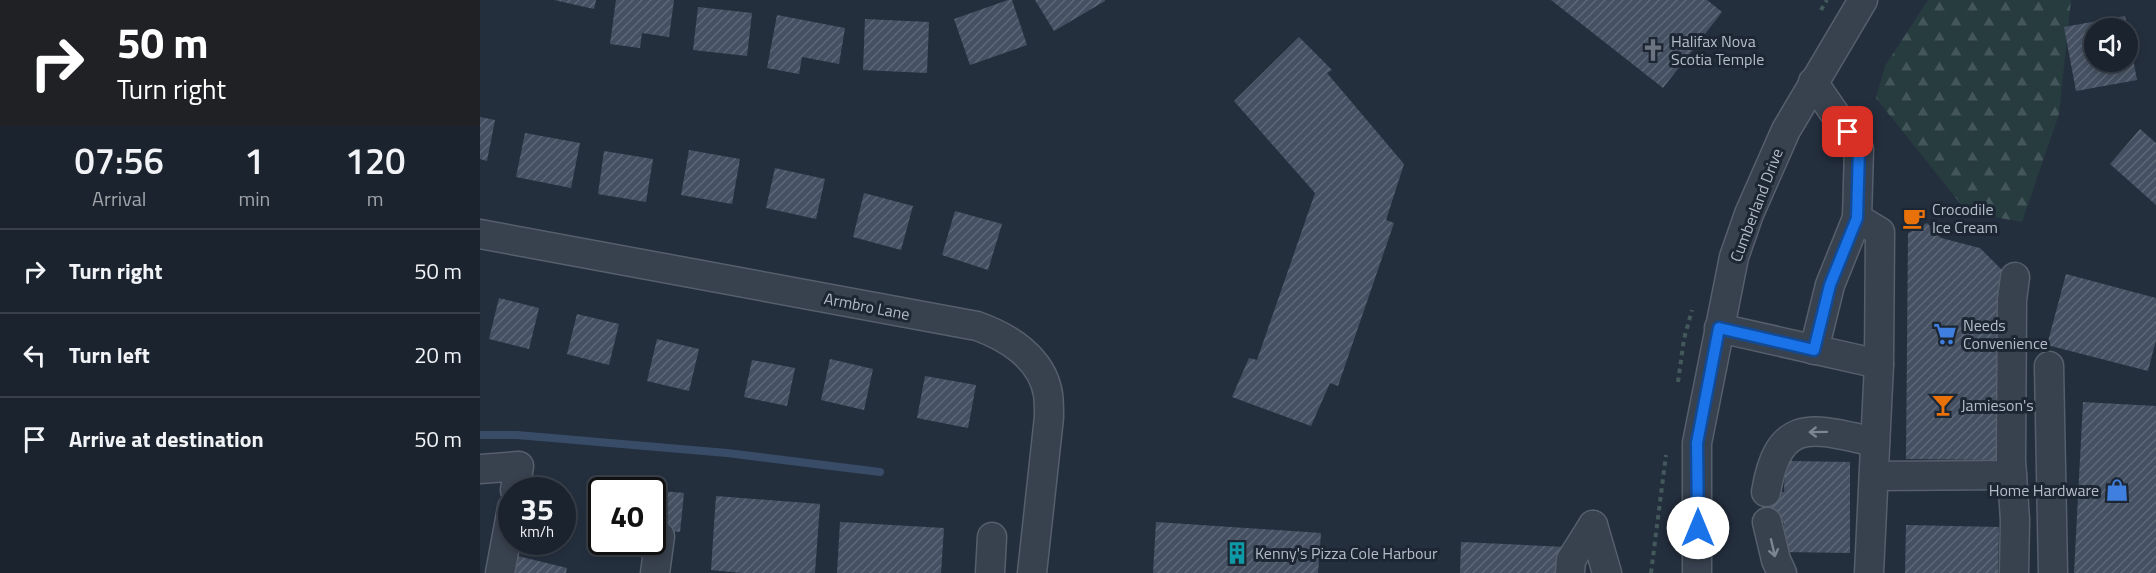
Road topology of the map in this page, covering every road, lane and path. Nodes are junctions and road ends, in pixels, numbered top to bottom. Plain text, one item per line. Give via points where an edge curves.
1 (1863, 0) edge
2 (1813, 82) junction
3 (1857, 218) junction
4 (480, 234) edge
5 (2015, 276) dead end
6 (1719, 328) junction
7 (1814, 350) junction
8 (1879, 364) junction
9 (2049, 366) dead end
10 (1875, 442) junction
11 (480, 469) edge
12 (2012, 475) junction
13 (1874, 476) junction
14 (517, 477) edge
15 (1766, 492) dead end
16 (1767, 522) dead end
17 (992, 537) dead end
18 (503, 555) edge
19 (657, 555) edge
20 (500, 573) edge
21 (655, 573) edge
22 (990, 573) edge
23 (1032, 573) edge
24 (1570, 573) edge
25 (1607, 573) edge
26 (1698, 573) edge
27 (1782, 573) edge
28 (1869, 573) edge
29 (2014, 573) edge
30 (2053, 573) edge

1 - 2 street, Cumberland Drive
2 - 3 street via 1859,149
2 - 6 street, Cumberland Drive via 1786,130 1749,214 1734,257
3 - 7 street via 1830,285
3 - 8 street via 1880,232
4 - 23 street, Armbro Lane via 977,326 1009,341 1032,361 1048,393 1049,417
5 - 12 street
6 - 7 street
6 - 26 street, Cumberland Drive via 1697,443
7 - 8 street
8 - 10 street
9 - 30 street
10 - 13 street
10 -> 15 street via 1820,430 1791,435 1780,447
11 - 14 street via 519,466
12 - 13 street
12 - 29 street
13 - 28 street
16 -> 27 street
17 - 22 street
18 - 20 street
19 - 21 street
24 - 25 street via 1571,560 1593,525

